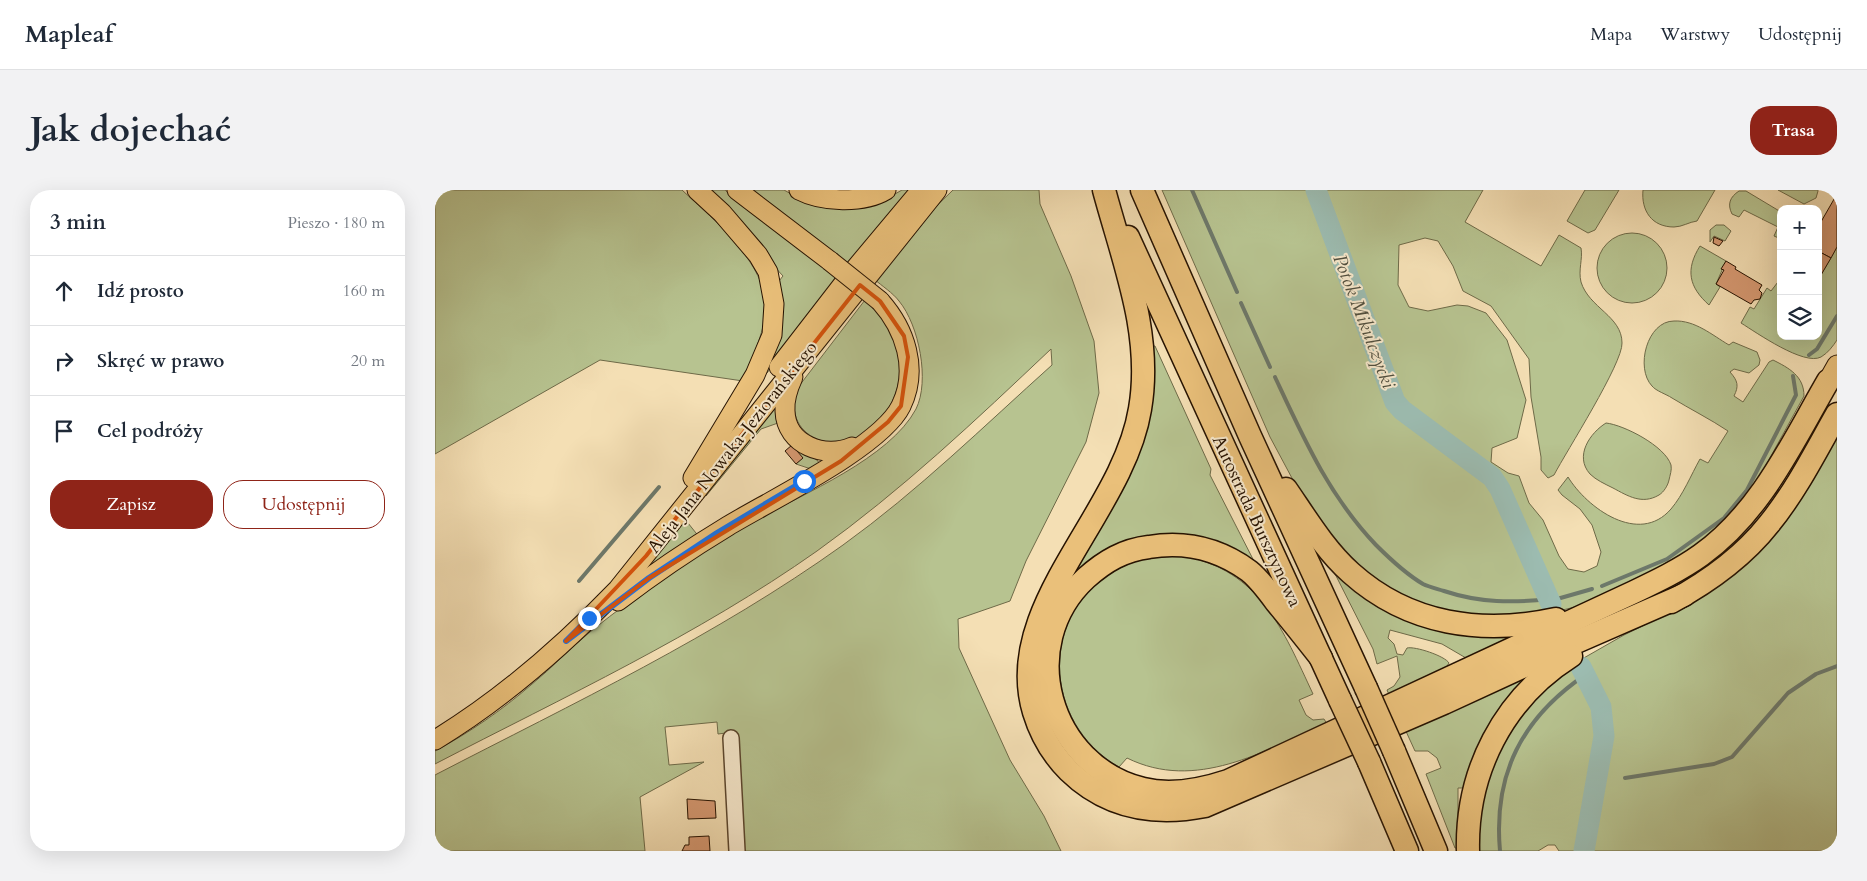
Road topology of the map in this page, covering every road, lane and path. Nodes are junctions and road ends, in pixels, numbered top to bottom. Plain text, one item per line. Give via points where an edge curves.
1 (697, 190) edge
2 (737, 190) edge
3 (799, 190) edge
4 (886, 190) edge
5 (921, 190) edge
6 (937, 190) edge
7 (1104, 190) edge
8 (1108, 190) edge
9 (1142, 190) edge
10 (799, 362) junction
11 (1833, 373) edge
12 (1837, 414) edge
13 (1250, 436) junction
14 (871, 438) junction
15 (693, 478) junction
16 (1684, 595) junction
17 (1590, 611) junction
18 (566, 641) junction
19 (1321, 658) junction
20 (435, 727) edge
21 (731, 738) dead end
22 (435, 740) edge
23 (737, 851) edge
24 (1407, 851) edge
25 (1437, 851) edge
26 (1467, 851) edge

1 - 15 main road via 758,255 768,272 774,304 772,335 755,375
2 - 14 main road, bridge via 880,301 895,318 904,336 908,381 901,406
3 - 4 main road via 809,195 845,201
5 - 15 main road, Aleja Jana Nowaka-Jeziorańskiego via 854,270
6 - 10 main road, Aleja Jana Nowaka-Jeziorańskiego
7 - 16 highway via 1143,340 1140,410 1116,481 1046,602 1035,628 1028,676 1039,729 1057,758 1080,781 1106,797 1136,808 1179,811 1205,806
8 - 19 highway, Autostrada Bursztynowa
9 - 13 highway, Autostrada Bursztynowa
10 - 14 main road via 785,400 785,418 793,433 814,449 827,452 844,450
10 - 18 main road, Aleja Jana Nowaka-Jeziorańskiego via 646,556
11 - 17 highway via 1771,479 1726,533 1701,555 1669,575
12 - 16 highway via 1770,524 1726,567
13 - 17 highway via 1327,548 1351,573 1407,609 1438,620 1499,627 1531,624
13 - 25 highway, Autostrada Bursztynowa, bridge
14 - 18 main road via 841,461 689,551
15 - 20 main road, Aleja Jana Nowaka-Jeziorańskiego via 588,603 482,695
16 - 26 highway via 1569,657 1545,674 1522,697 1500,725 1475,782 1469,809
17 - 19 highway via 1273,762 1201,790 1144,789 1113,778 1093,765 1074,745 1058,720 1047,672 1050,640 1061,608 1080,584 1104,562 1135,549 1169,544 1202,548 1233,560 1251,572
18 - 22 main road, Aleja Jana Nowaka-Jeziorańskiego via 490,703
19 - 24 highway, Autostrada Bursztynowa, bridge
21 - 23 street

